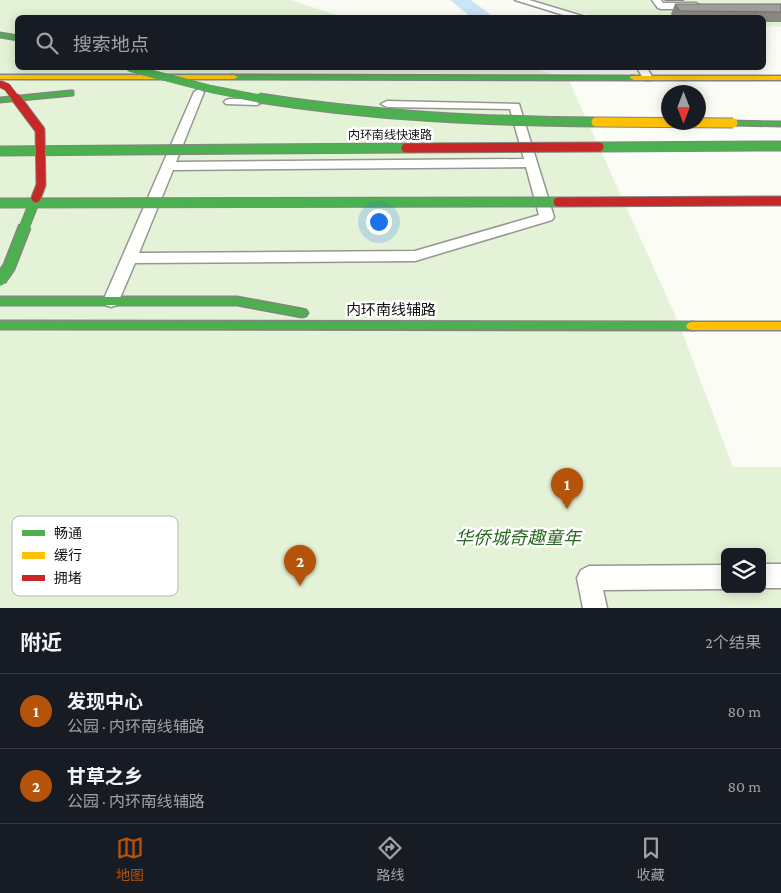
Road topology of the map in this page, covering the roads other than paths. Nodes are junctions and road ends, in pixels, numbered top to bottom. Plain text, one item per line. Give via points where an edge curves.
1 (519, 0) edge
2 (656, 0) edge
3 (707, 6) edge
4 (574, 15) edge
5 (0, 35) edge
6 (15, 38) edge
7 (138, 70) edge
8 (645, 73) edge
9 (0, 77) edge
10 (396, 77) junction
11 (781, 78) edge
12 (0, 84) edge
13 (199, 92) junction
14 (79, 93) dead end
15 (185, 93) dead end
16 (0, 100) edge
17 (230, 102) dead end
18 (781, 124) edge
19 (781, 146) edge
20 (0, 151) edge
21 (532, 163) junction
22 (168, 166) junction
23 (781, 201) edge
24 (0, 204) edge
25 (129, 258) junction
26 (0, 280) edge
27 (0, 301) edge
28 (111, 301) junction
29 (0, 325) edge
30 (371, 325) junction
31 (781, 326) edge
32 (766, 576) edge
33 (781, 576) edge
34 (721, 577) edge
35 (595, 608) edge

1 - 4 lane
2 - 3 lane via 661,6
5 - 6 main road
7 - 18 main road, bridge via 210,89 296,104 404,116 518,122
8 - 10 main road
8 - 11 main road
9 - 10 main road
10 - 13 main road
12 - 26 main road, bridge via 6,87 40,130 41,185 9,268
13 - 15 main road
13 - 22 lane
14 - 16 main road
17 - 21 lane via 515,106
19 - 20 main road, 内环南线快速路, bridge
21 - 22 lane
21 - 25 lane via 547,217 415,256
22 - 25 lane
23 - 24 main road, bridge
25 - 28 lane
27 - 28 main road
28 - 30 main road via 237,301
29 - 30 main road, 内环南线辅路
30 - 31 main road, 内环南线辅路
32 - 33 lane
34 - 35 lane via 589,578

